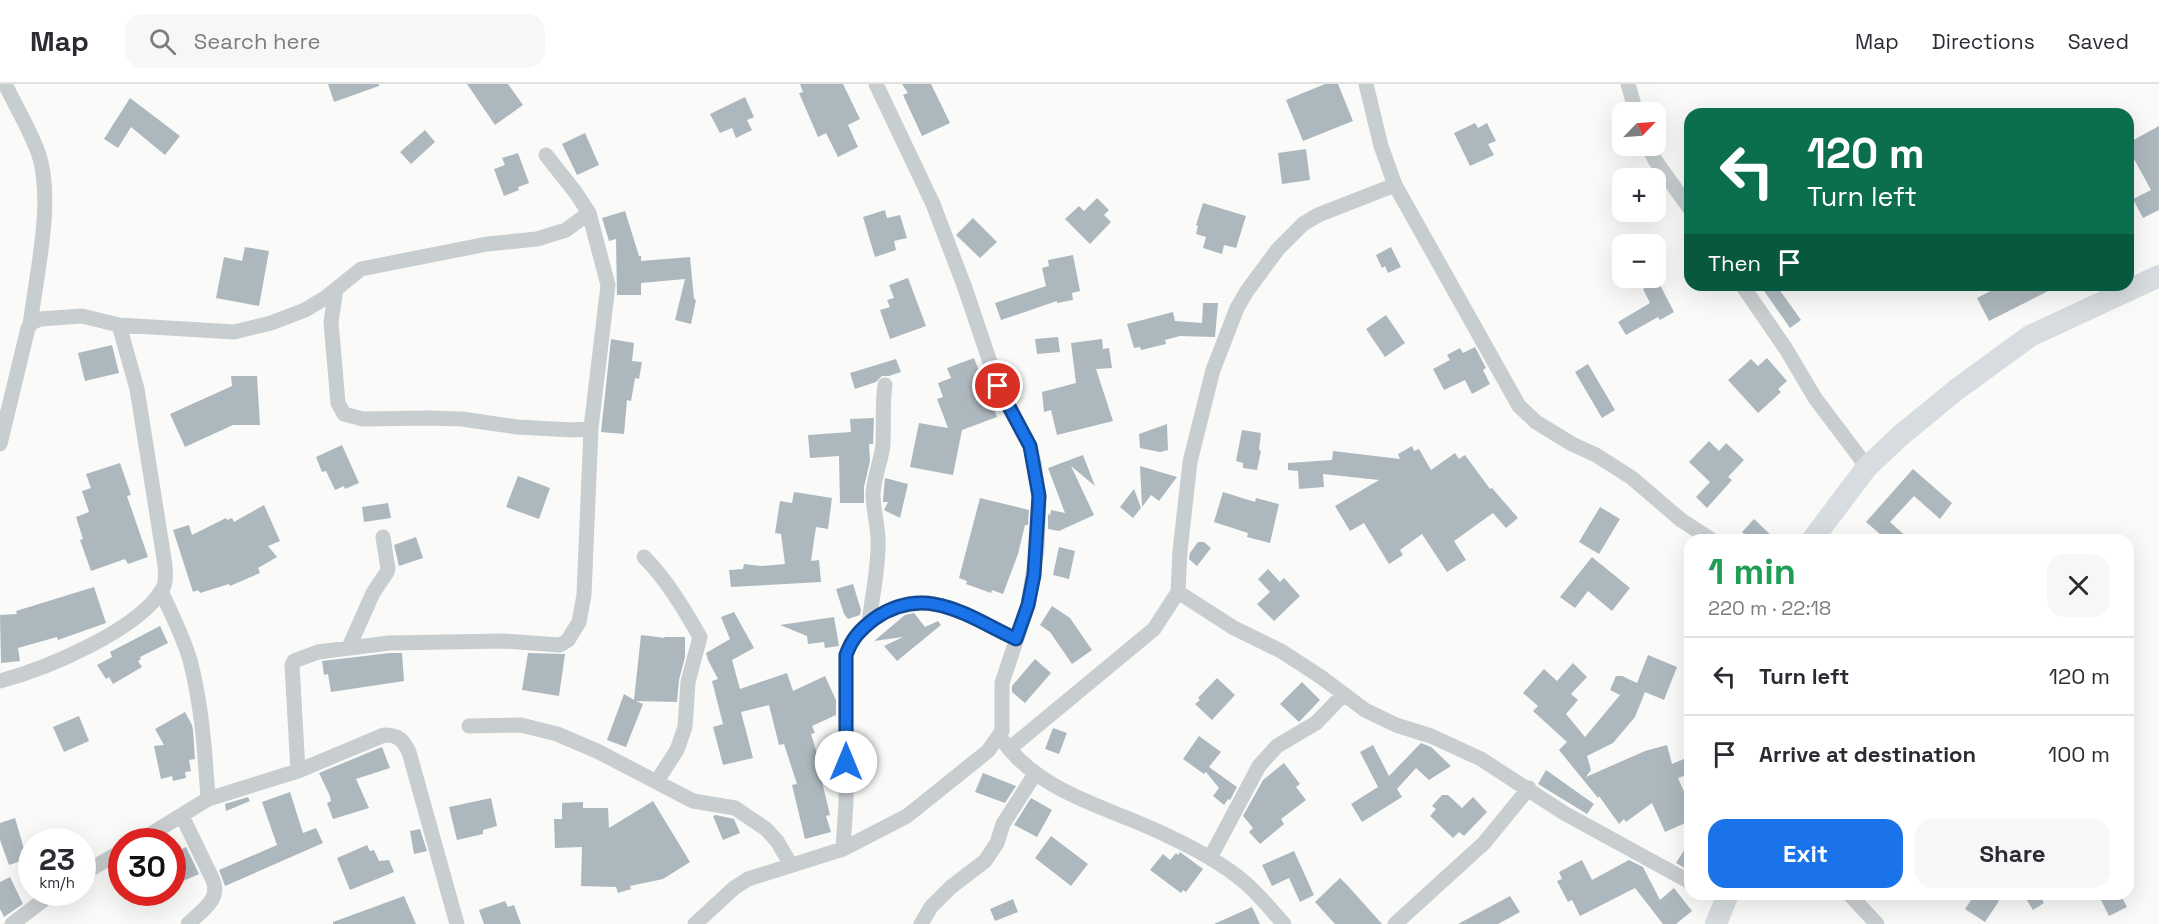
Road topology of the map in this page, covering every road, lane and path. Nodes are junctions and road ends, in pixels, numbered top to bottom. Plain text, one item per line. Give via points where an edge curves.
1 (5, 84) edge
2 (876, 84) edge
3 (1366, 84) edge
4 (1628, 84) edge
5 (1633, 102) edge
6 (546, 155) dead end
7 (1653, 156) edge
8 (1395, 185) junction
9 (1684, 201) edge
10 (589, 213) junction
11 (2159, 276) edge
12 (2134, 288) edge
13 (336, 289) junction
14 (1746, 291) edge
15 (2127, 291) edge
16 (30, 325) junction
17 (119, 325) junction
18 (885, 385) dead end
19 (591, 428) junction
20 (0, 444) edge
21 (1867, 467) junction
22 (1703, 534) edge
23 (1817, 534) edge
24 (383, 537) dead end
25 (644, 557) dead end
26 (161, 591) junction
27 (1178, 592) junction
28 (869, 623) junction
29 (1016, 639) junction
30 (349, 647) junction
31 (0, 681) edge
32 (1344, 694) junction
33 (469, 726) dead end
34 (1004, 743) junction
35 (298, 771) junction
36 (1035, 774) junction
37 (657, 781) junction
38 (1529, 788) junction
39 (208, 799) junction
40 (182, 816) junction
41 (162, 828) edge
42 (843, 849) junction
43 (1210, 858) junction
44 (791, 865) junction
45 (1684, 879) edge
46 (1724, 900) edge
47 (1855, 900) edge
48 (36, 906) edge
49 (12, 924) edge
50 (188, 924) edge
51 (457, 924) edge
52 (695, 924) edge
53 (921, 924) edge
54 (1284, 924) edge
55 (1395, 924) edge
56 (1716, 924) edge
57 (1877, 924) edge

1 - 16 street via 42,170 44,218
2 - 29 street via 933,204 998,386 1032,452 1039,496 1037,549 1028,605
3 - 8 street
4 - 5 street
6 - 10 street
7 - 9 street
8 - 22 street via 1519,406 1536,422 1632,478
8 - 27 street via 1304,224 1278,249 1237,308 1213,370 1190,462
10 - 13 street via 566,230 537,239 478,246 361,269
10 - 19 street via 608,292
11 - 12 street
13 - 17 street via 305,310 234,332
13 - 19 street via 331,322 342,413 363,419 440,418 517,427
14 - 21 street via 1815,398
15 - 21 street via 2030,336 1956,390
16 - 17 street via 40,319 67,315
16 - 20 street
17 - 26 street via 137,389 165,565
18 - 28 street via 882,449 873,494 878,542
19 - 30 street via 584,595 579,622 568,640 557,645 503,641
21 - 23 street
24 - 30 street via 388,569
25 - 37 street via 684,608 700,638 688,682 685,728 677,750
26 - 31 street via 138,615 88,646
26 - 39 street via 190,660 204,734
27 - 32 street via 1281,651
27 - 34 street via 1154,629
28 - 29 street via 884,612 926,602 947,607
28 - 42 street via 850,641 846,655
29 - 34 street via 1002,683
30 - 35 street via 318,652 292,663
32 - 38 street via 1380,718 1481,759
32 - 43 street via 1316,723 1277,746 1258,766
33 - 37 street via 521,725 541,729 574,740
34 - 36 street
34 - 42 street via 988,750 907,816
35 - 39 street
35 - 51 street via 384,735 400,738 417,777
36 - 43 street
36 - 53 street via 985,861 951,887
37 - 44 street via 693,801 735,808 748,816 777,841
38 - 45 street via 1564,813
38 - 55 street via 1484,843
39 - 40 street
40 - 41 street
40 - 50 street via 216,890 213,899
42 - 44 street
43 - 54 street via 1252,889
44 - 52 street via 756,875 734,888
46 - 56 street
47 - 57 street
48 - 49 street

